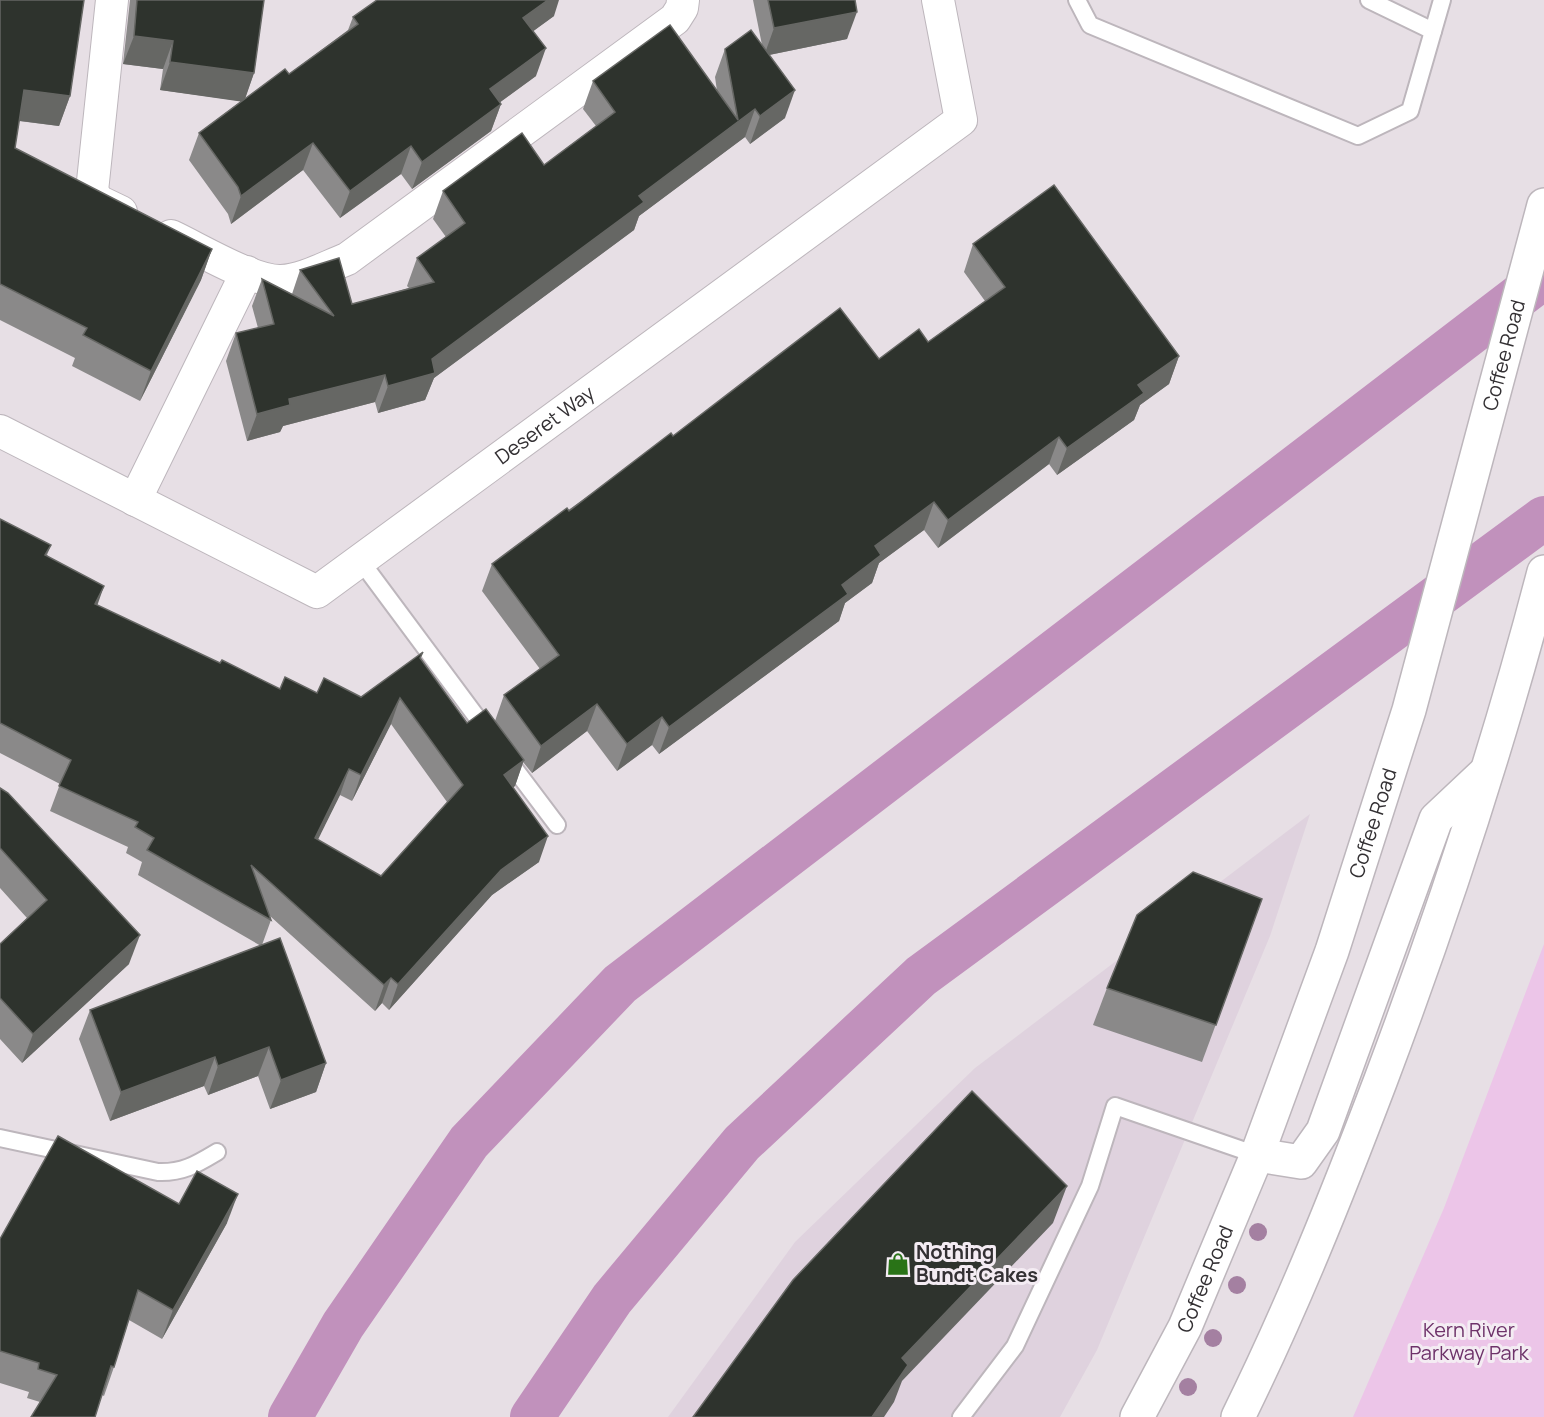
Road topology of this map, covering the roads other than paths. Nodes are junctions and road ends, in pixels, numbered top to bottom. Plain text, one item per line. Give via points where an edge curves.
1 (112, 0) edge
2 (683, 0) edge
3 (938, 0) edge
4 (1077, 0) edge
5 (1369, 0) edge
6 (1442, 0) edge
7 (1433, 31) junction
8 (1544, 205) edge
9 (247, 272) junction
10 (0, 431) edge
11 (135, 500) junction
12 (360, 560) junction
13 (1544, 572) edge
14 (1487, 771) junction
15 (557, 825) dead end
16 (0, 1138) edge
17 (217, 1152) dead end
18 (1257, 1155) junction
19 (961, 1417) edge
20 (1137, 1417) edge
21 (1238, 1417) edge

1 - 9 street via 92,191 98,201
2 - 9 street via 675,19 346,259 283,281 263,280
3 - 12 street, Deseret Way via 961,120
4 - 7 lane via 1090,25 1358,136 1410,111
5 - 7 lane
6 - 7 lane
8 - 18 main road, Coffee Road via 1409,710 1332,951
9 - 11 street
10 - 11 street, Deseret Way
11 - 12 street, Deseret Way via 317,592
12 - 15 lane
13 - 14 main road
14 - 18 main road via 1436,819 1323,1131 1301,1162
14 - 21 main road via 1414,992 1339,1189
16 - 17 lane via 158,1172 176,1173
18 - 19 lane via 1115,1106 1090,1186 1016,1346
18 - 20 main road, Coffee Road via 1185,1327

